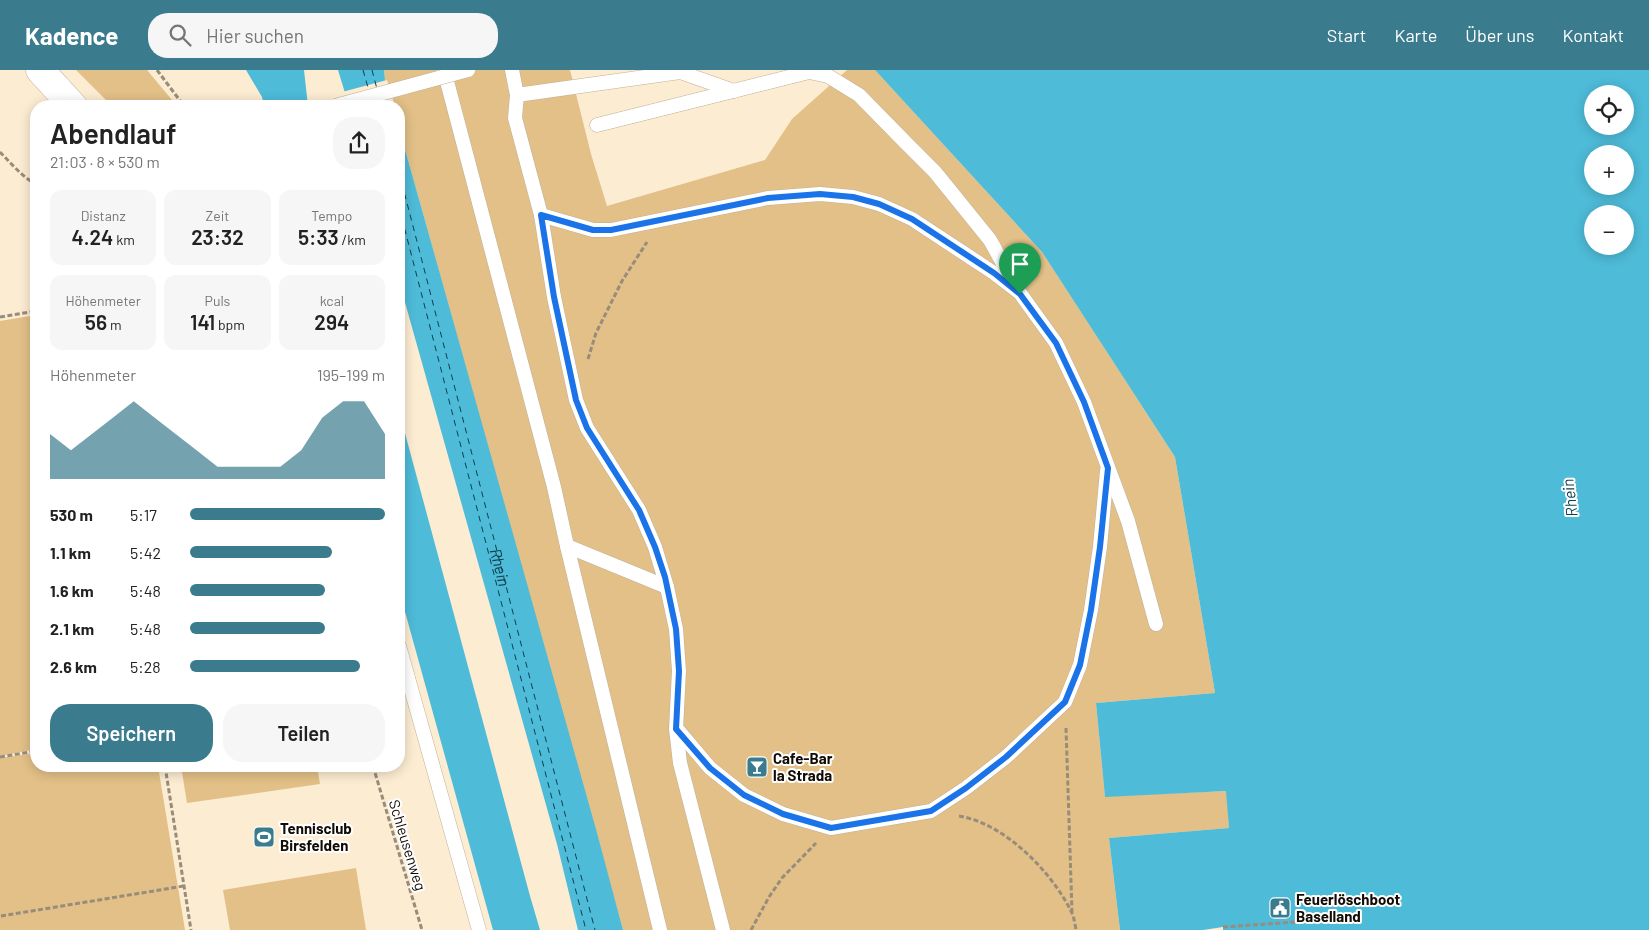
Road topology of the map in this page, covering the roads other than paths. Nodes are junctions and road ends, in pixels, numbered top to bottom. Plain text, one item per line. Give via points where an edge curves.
1 (40, 70) edge
2 (444, 70) edge
3 (468, 70) edge
4 (512, 70) edge
5 (735, 91) junction
6 (517, 95) junction
7 (68, 100) edge
8 (357, 100) edge
9 (597, 125) dead end
10 (541, 215) junction
11 (1020, 294) junction
12 (1108, 468) junction
13 (566, 546) junction
14 (667, 587) junction
15 (1156, 624) dead end
16 (405, 667) edge
17 (676, 729) junction
18 (479, 930) edge
19 (660, 930) edge
20 (723, 930) edge

1 - 7 street
2 - 13 lane via 530,393
3 - 8 lane, bridge
4 - 6 lane
5 - 6 lane via 680,72
5 - 9 lane
5 - 11 lane via 809,72 828,76 859,95 934,172 990,240
6 - 10 lane via 515,118
10 - 11 lane via 593,230 611,230 768,198 820,194 853,197 879,204 912,219
10 - 14 lane via 576,400 587,428 639,510
11 - 12 lane via 1056,343 1084,402
12 - 15 lane via 1128,521
12 - 17 lane via 1091,610 1080,665 1065,702 1006,757 931,811 831,828 783,814 744,795 710,768
13 - 14 lane
13 - 19 lane
14 - 17 lane via 679,663
16 - 18 lane
17 - 20 lane via 680,763

